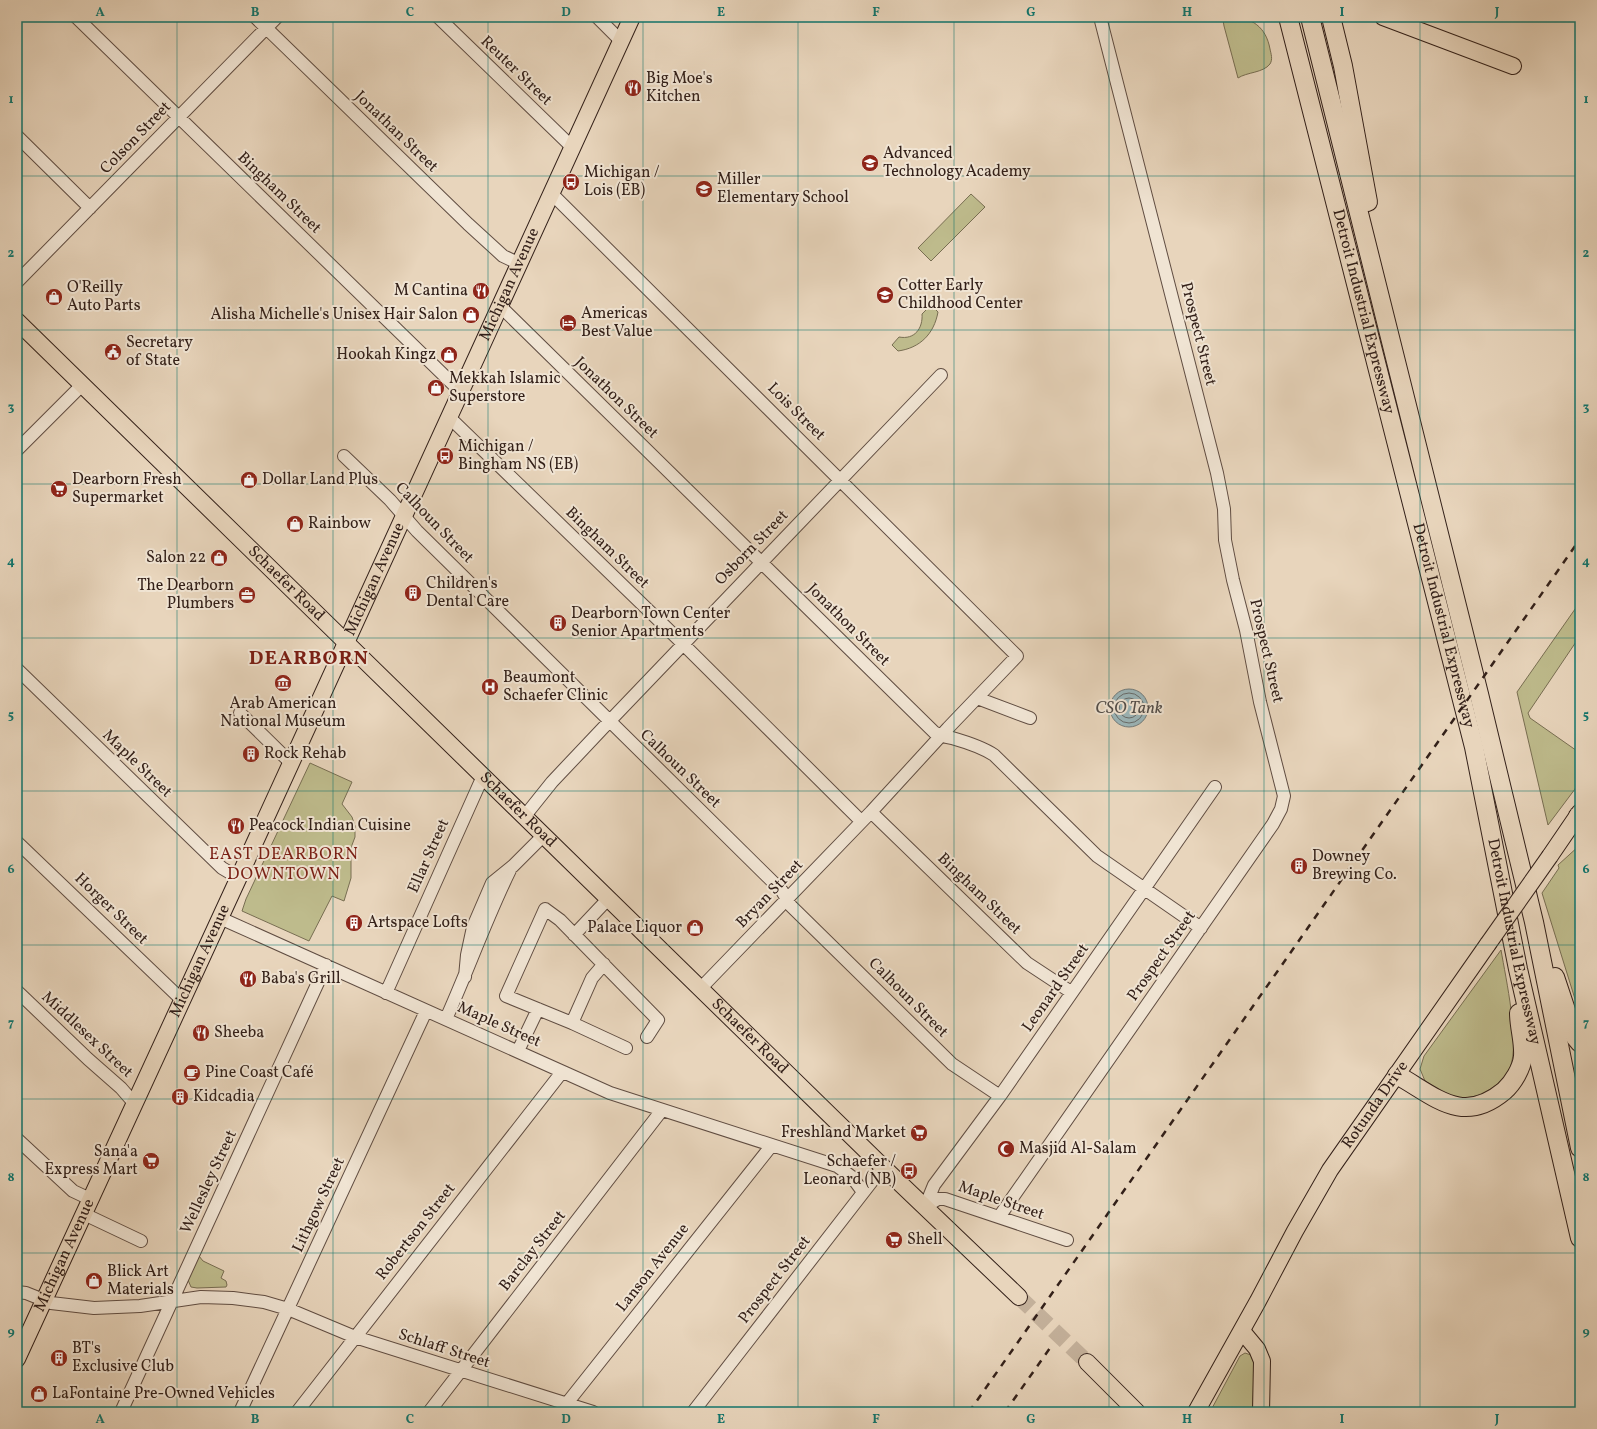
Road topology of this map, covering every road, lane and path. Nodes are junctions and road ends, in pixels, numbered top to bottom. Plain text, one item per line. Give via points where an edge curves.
1 (76, 17) edge
2 (255, 17) edge
3 (277, 17) edge
4 (438, 17) edge
5 (597, 17) edge
6 (632, 17) edge
7 (1100, 17) edge
8 (1288, 17) edge
9 (1310, 17) edge
10 (1331, 17) edge
11 (1383, 17) edge
12 (266, 28) junction
13 (621, 41) junction
14 (1513, 66) dead end
15 (179, 117) junction
16 (17, 136) edge
17 (572, 147) junction
18 (551, 193) junction
19 (90, 208) junction
20 (520, 264) junction
21 (17, 282) edge
22 (1379, 290) junction
23 (500, 306) junction
24 (17, 321) edge
25 (941, 375) dead end
26 (82, 385) junction
27 (461, 392) junction
28 (449, 417) junction
29 (17, 450) edge
30 (344, 456) dead end
31 (840, 479) junction
32 (404, 515) junction
33 (762, 562) junction
34 (346, 642) junction
35 (683, 644) junction
36 (17, 669) edge
37 (977, 698) junction
38 (240, 713) dead end
39 (1030, 718) dead end
40 (609, 722) junction
41 (940, 736) junction
42 (291, 763) junction
43 (483, 776) junction
44 (1215, 787) dead end
45 (871, 812) junction
46 (1579, 815) edge
47 (524, 816) junction
48 (861, 821) junction
49 (543, 836) junction
50 (17, 842) edge
51 (238, 878) junction
52 (1144, 890) junction
53 (608, 899) junction
54 (787, 900) junction
55 (220, 918) junction
56 (1534, 922) junction
57 (1201, 928) junction
58 (574, 934) junction
59 (604, 964) junction
60 (326, 966) junction
61 (1518, 969) junction
62 (700, 989) junction
63 (17, 991) edge
64 (386, 992) junction
65 (1071, 992) junction
66 (182, 1000) junction
67 (538, 1009) junction
68 (426, 1011) junction
69 (446, 1019) junction
70 (572, 1023) junction
71 (647, 1037) dead end
72 (1580, 1043) edge
73 (626, 1048) dead end
74 (518, 1052) junction
75 (562, 1072) junction
76 (1397, 1075) junction
77 (1000, 1096) junction
78 (134, 1103) junction
79 (662, 1110) junction
80 (17, 1139) edge
81 (772, 1145) junction
82 (1580, 1148) edge
83 (883, 1167) junction
84 (863, 1192) junction
85 (90, 1199) junction
86 (925, 1207) junction
87 (84, 1214) junction
88 (999, 1218) junction
89 (1580, 1238) edge
90 (1067, 1240) dead end
91 (141, 1241) dead end
92 (17, 1292) edge
93 (1019, 1297) tunnel mouth
94 (44, 1301) junction
95 (171, 1302) junction
96 (288, 1309) junction
97 (1242, 1331) junction
98 (355, 1337) junction
99 (17, 1359) edge
100 (1087, 1362) tunnel mouth
101 (461, 1371) junction
102 (563, 1408) edge
103 (121, 1412) edge
104 (240, 1412) edge
105 (297, 1412) edge
106 (429, 1412) edge
107 (593, 1412) edge
108 (693, 1412) edge
109 (1137, 1412) edge
110 (1196, 1412) edge
111 (1260, 1412) edge

1 - 15 street, Bingham Street
2 - 12 street, Jonathan Street
3 - 12 street, Colson Street
4 - 17 street, Reuter Street
5 - 13 street
6 - 13 main road, Michigan Avenue
7 - 57 street, Prospect Street via 1217,473 1232,574 1284,796 1273,824
8 - 61 highway, Detroit Industrial Expressway via 1474,747
9 - 22 highway, Detroit Industrial Expressway
10 - 22 highway via 1360,153 1375,246
11 - 14 main road
12 - 15 street, Colson Street
12 - 20 street, Jonathan Street via 468,224 503,256
13 - 17 main road, Michigan Avenue
15 - 19 street, Colson Street
15 - 27 street, Bingham Street
16 - 19 street
17 - 18 main road, Michigan Avenue
18 - 20 main road, Michigan Avenue
18 - 31 street, Lois Street
19 - 21 street, Colson Street
20 - 23 main road, Michigan Avenue
22 - 56 highway, Detroit Industrial Expressway
23 - 27 main road, Michigan Avenue
23 - 33 street, Jonathon Street
24 - 26 main road, Schaefer Road
25 - 31 street, Osborn Street
26 - 29 street
26 - 34 main road, Schaefer Road
27 - 28 main road, Michigan Avenue
28 - 32 main road, Michigan Avenue
28 - 35 street, Bingham Street
30 - 32 street, Calhoun Street
31 - 33 street, Osborn Street
31 - 37 street, Lois Street via 1017,656
32 - 34 main road, Michigan Avenue
32 - 40 street, Calhoun Street via 417,531
33 - 35 street, Osborn Street
33 - 41 street, Jonathon Street via 923,723
34 - 42 main road, Michigan Avenue
34 - 43 main road, Schaefer Road
35 - 40 street, Osborn Street
35 - 48 street, Bingham Street
36 - 51 street, Maple Street via 222,868
37 - 39 street
37 - 41 street
38 - 42 street
40 - 47 street, Osborn Street via 552,782
40 - 54 street, Calhoun Street via 782,891
41 - 45 street
41 - 52 street, Jonathon Street via 952,738 994,755 1097,856
42 - 51 main road, Michigan Avenue
43 - 47 main road, Schaefer Road
43 - 64 street, Ellar Street
44 - 52 street, Leonard Street
45 - 48 street, Bryan Street
45 - 65 street, Bingham Street via 1027,963
46 - 76 main road, Rotunda Drive, bridge
47 - 49 main road, Schaefer Road
48 - 54 street, Bryan Street
49 - 53 main road, Schaefer Road
49 - 69 street via 513,866 488,916
50 - 66 street, Horger Street
51 - 55 main road, Michigan Avenue
52 - 57 street, Jonathon Street
52 - 65 street, Leonard Street
53 - 58 street
53 - 62 main road, Schaefer Road
54 - 62 street, Bryan Street
54 - 77 street, Calhoun Street via 952,1064
55 - 60 street, Maple Street
55 - 66 main road, Michigan Avenue
56 - 72 highway via 1557,981 1574,1037
56 - 82 highway, Detroit Industrial Expressway
57 - 88 street, Prospect Street
58 - 59 street
58 - 67 street via 545,909 506,996
59 - 70 street via 592,978
59 - 71 street via 658,1020
60 - 64 street, Maple Street
60 - 95 street, Wellesley Street
61 - 76 highway via 1523,1057 1516,1076 1507,1088 1489,1101 1472,1107 1462,1107 1442,1103
61 - 89 highway, Detroit Industrial Expressway
62 - 83 main road, Schaefer Road
63 - 78 street, Middlesex Street
64 - 68 street, Maple Street
65 - 77 street, Leonard Street
66 - 78 main road, Michigan Avenue
67 - 70 street
67 - 74 street
68 - 69 street, Maple Street
68 - 96 street, Lithgow Street
69 - 74 street, Maple Street
70 - 73 street
74 - 75 street, Maple Street
75 - 79 street, Maple Street via 610,1093
75 - 98 street, Robertson Street
76 - 97 main road, Rotunda Drive via 1330,1170 1294,1231
77 - 86 street, Leonard Street via 934,1185
78 - 85 main road, Michigan Avenue
79 - 81 street, Maple Street
79 - 101 street, Barclay Street
80 - 85 street via 73,1191
81 - 84 street, Maple Street via 838,1166 852,1177
81 - 102 street, Lanson Avenue
83 - 84 street, Prospect Street
83 - 86 main road, Schaefer Road
84 - 108 street, Prospect Street
85 - 87 main road, Michigan Avenue
86 - 88 street, Maple Street via 945,1198
86 - 93 main road, Schaefer Road
87 - 91 street
87 - 94 main road, Michigan Avenue
88 - 90 street, Maple Street
92 - 94 street
94 - 95 street via 109,1309
94 - 99 main road, Michigan Avenue
95 - 96 street, Schlaff Street via 217,1297 264,1302
95 - 103 street, Wellesley Street
96 - 98 street, Schlaff Street
96 - 104 street, Lithgow Street
97 - 110 main road, Rotunda Drive
97 - 111 main road via 1262,1361
98 - 101 street, Schlaff Street
98 - 105 street, Robertson Street
100 - 109 main road
101 - 102 street, Schlaff Street
101 - 106 street, Barclay Street
102 - 107 street, Schlaff Street

